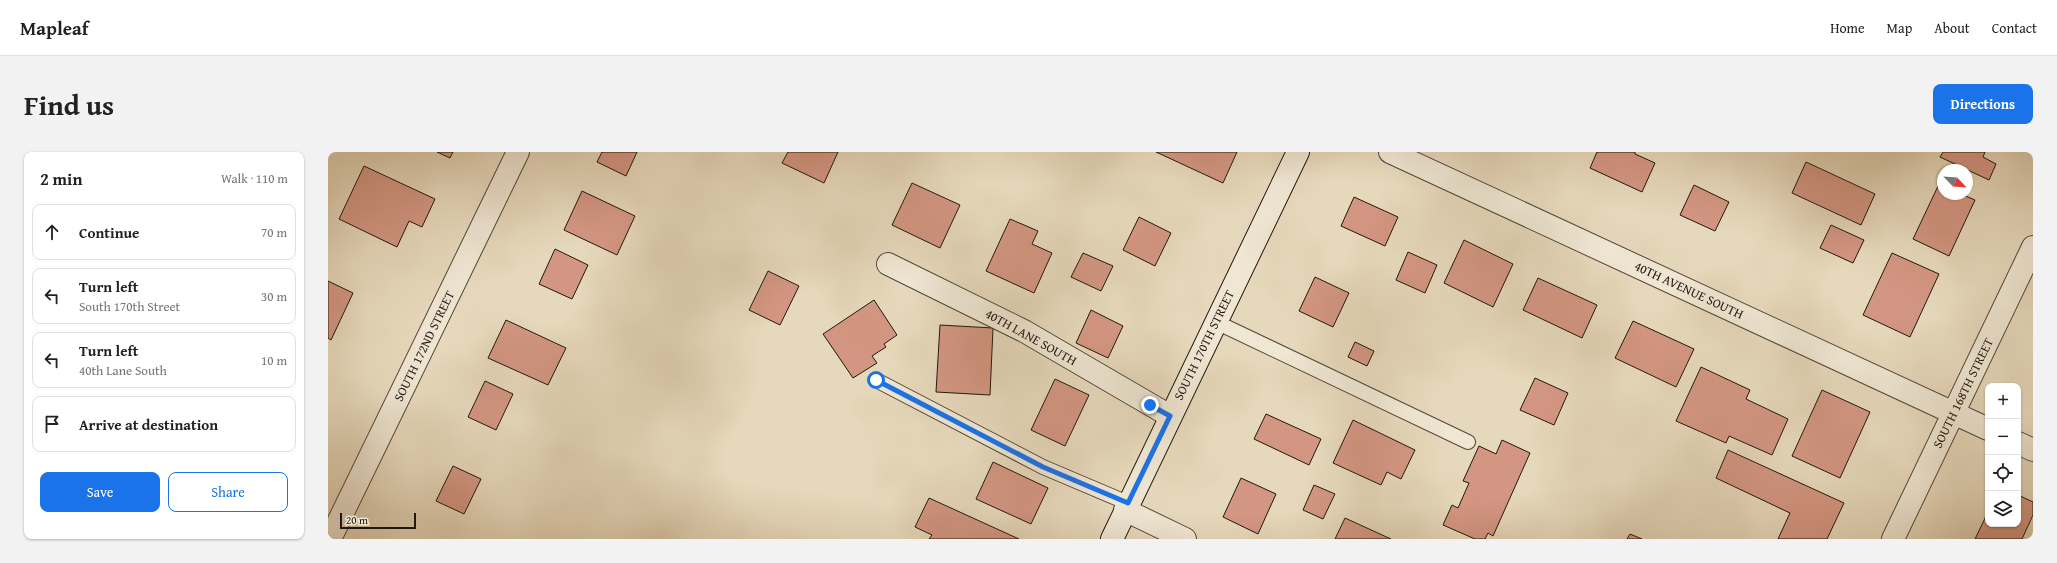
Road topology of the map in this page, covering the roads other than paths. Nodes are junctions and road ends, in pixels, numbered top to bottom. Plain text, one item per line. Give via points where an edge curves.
1 (518, 152) edge
2 (1298, 152) edge
3 (1390, 152) edge
4 (2033, 247) edge
5 (888, 264) dead end
6 (1216, 322) junction
7 (876, 380) dead end
8 (1953, 412) junction
9 (1170, 416) junction
10 (1985, 428) edge
11 (1468, 442) dead end
12 (2021, 444) edge
13 (2033, 450) edge
14 (1127, 507) junction
15 (330, 539) edge
16 (1112, 539) edge
17 (1185, 539) edge
18 (1893, 539) edge

1 - 15 street, SOUTH 172ND STREET
2 - 6 street, SOUTH 170TH STREET
3 - 8 street, 40TH AVENUE SOUTH
4 - 8 street, SOUTH 168TH STREET
5 - 9 street, 40TH LANE SOUTH via 1024,332
6 - 9 street, SOUTH 170TH STREET
6 - 11 lane
7 - 14 lane via 1043,467
8 - 10 street, 40TH AVENUE SOUTH
8 - 18 street, SOUTH 168TH STREET
9 - 14 street, SOUTH 170TH STREET
12 - 13 street
14 - 16 street, SOUTH 170TH STREET
14 - 17 street

